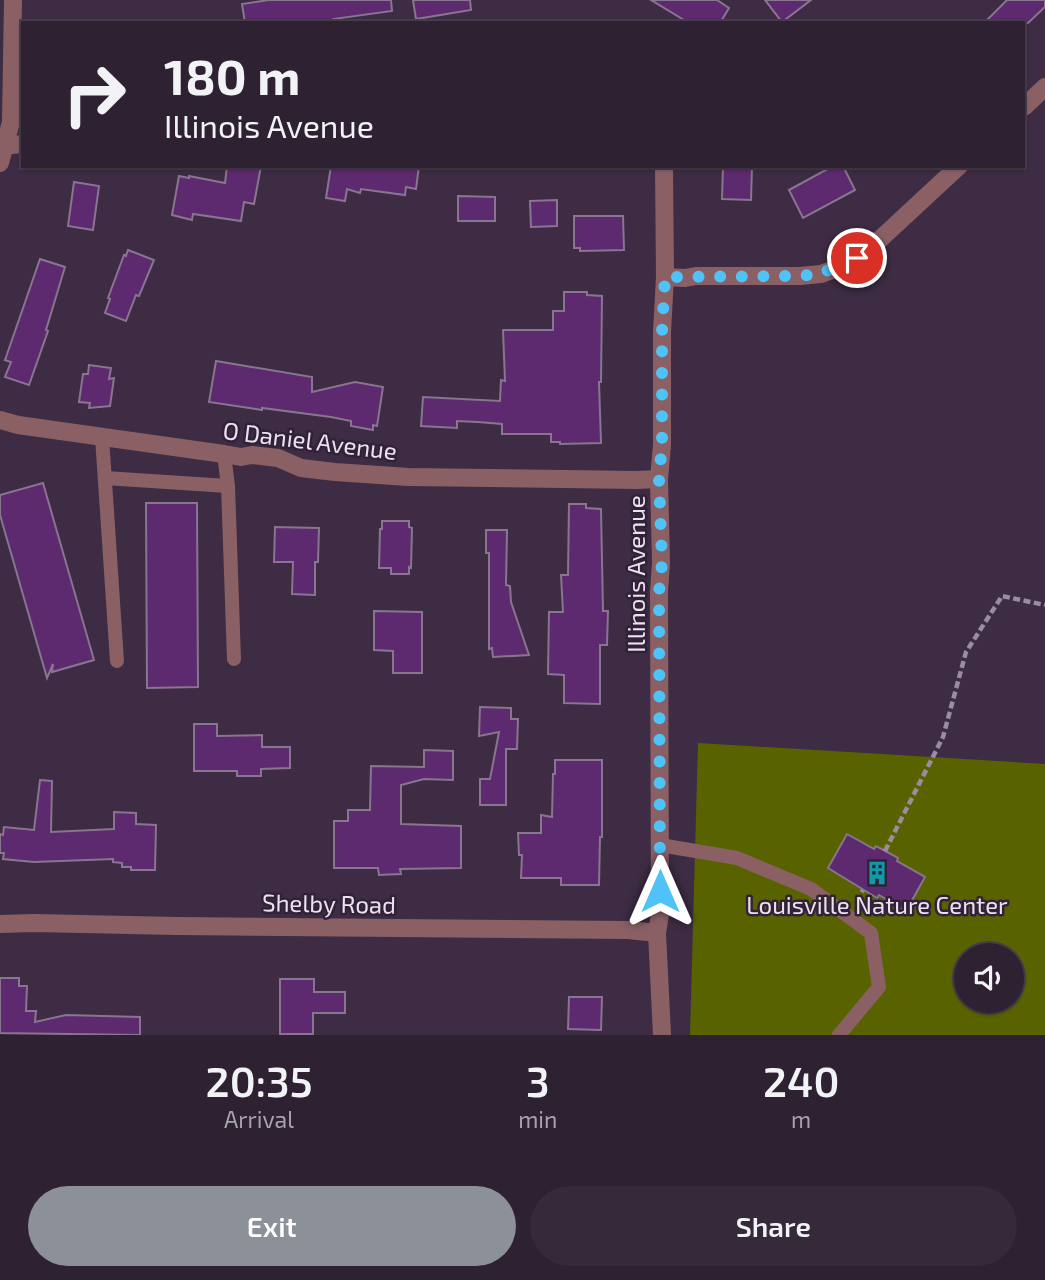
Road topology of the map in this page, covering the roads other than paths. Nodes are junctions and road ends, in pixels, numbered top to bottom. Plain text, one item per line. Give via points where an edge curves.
1 (13, 0) edge
2 (1045, 87) edge
3 (1025, 106) edge
4 (21, 145) edge
5 (1, 152) edge
6 (664, 168) edge
7 (957, 168) edge
8 (665, 277) junction
9 (0, 420) edge
10 (102, 437) junction
11 (224, 454) junction
12 (105, 478) junction
13 (659, 479) junction
14 (228, 486) junction
15 (234, 659) dead end
16 (117, 661) dead end
17 (660, 845) junction
18 (0, 924) edge
19 (657, 933) junction
20 (662, 1035) edge
21 (839, 1035) edge

1 - 5 street via 11,122
2 - 3 street
4 - 5 street
6 - 8 street, Illinois Avenue
7 - 8 street via 876,243 840,267 800,276
8 - 13 street, Illinois Avenue
9 - 10 street, O Daniel Avenue
10 - 11 street, O Daniel Avenue
10 - 12 lane
11 - 13 street, O Daniel Avenue via 278,458 301,468 408,477
11 - 14 lane
12 - 14 lane
12 - 16 lane
13 - 17 street, Illinois Avenue
14 - 15 lane
17 - 19 street, Illinois Avenue
17 - 21 lane via 737,858 811,889 871,933 879,987
18 - 19 street, Shelby Road
19 - 20 street, Illinois Avenue

